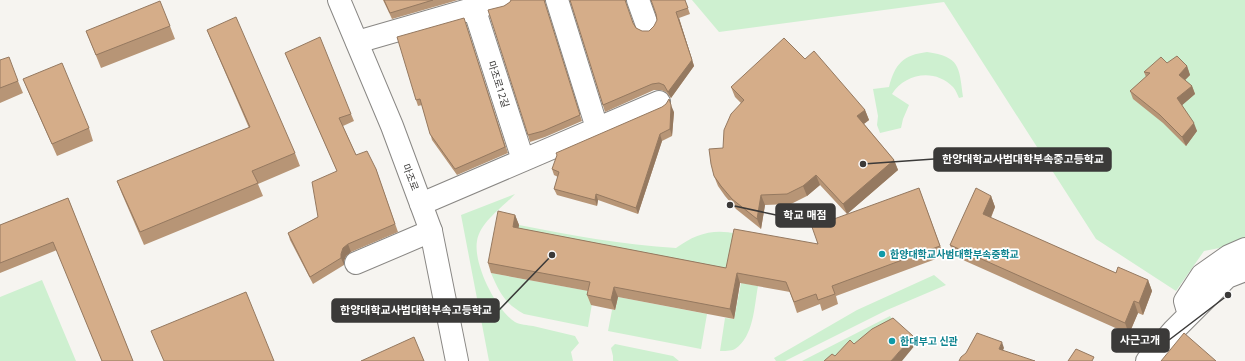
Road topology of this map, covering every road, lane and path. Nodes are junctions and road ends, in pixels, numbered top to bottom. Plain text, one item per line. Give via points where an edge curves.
1 (339, 0) edge
2 (503, 0) edge
3 (557, 0) edge
4 (638, 0) edge
5 (474, 8) junction
6 (647, 25) dead end
7 (357, 42) junction
8 (659, 102) dead end
9 (597, 128) junction
10 (523, 160) junction
11 (421, 204) junction
12 (431, 232) junction
13 (1245, 249) edge
14 (356, 263) dead end
15 (1245, 270) edge
16 (1189, 315) junction
17 (457, 361) edge
18 (1147, 361) edge

1 - 7 street, 마조로
2 - 5 street
3 - 9 street
4 - 6 street
5 - 7 street
5 - 10 street, 마조로12길
7 - 11 street, 마조로
8 - 9 street
9 - 10 street
10 - 11 street
11 - 12 street, 마조로
12 - 14 street
12 - 17 street, 마조로
13 - 16 street via 1229,256 1202,275 1185,301
15 - 16 street via 1227,277
16 - 18 street

